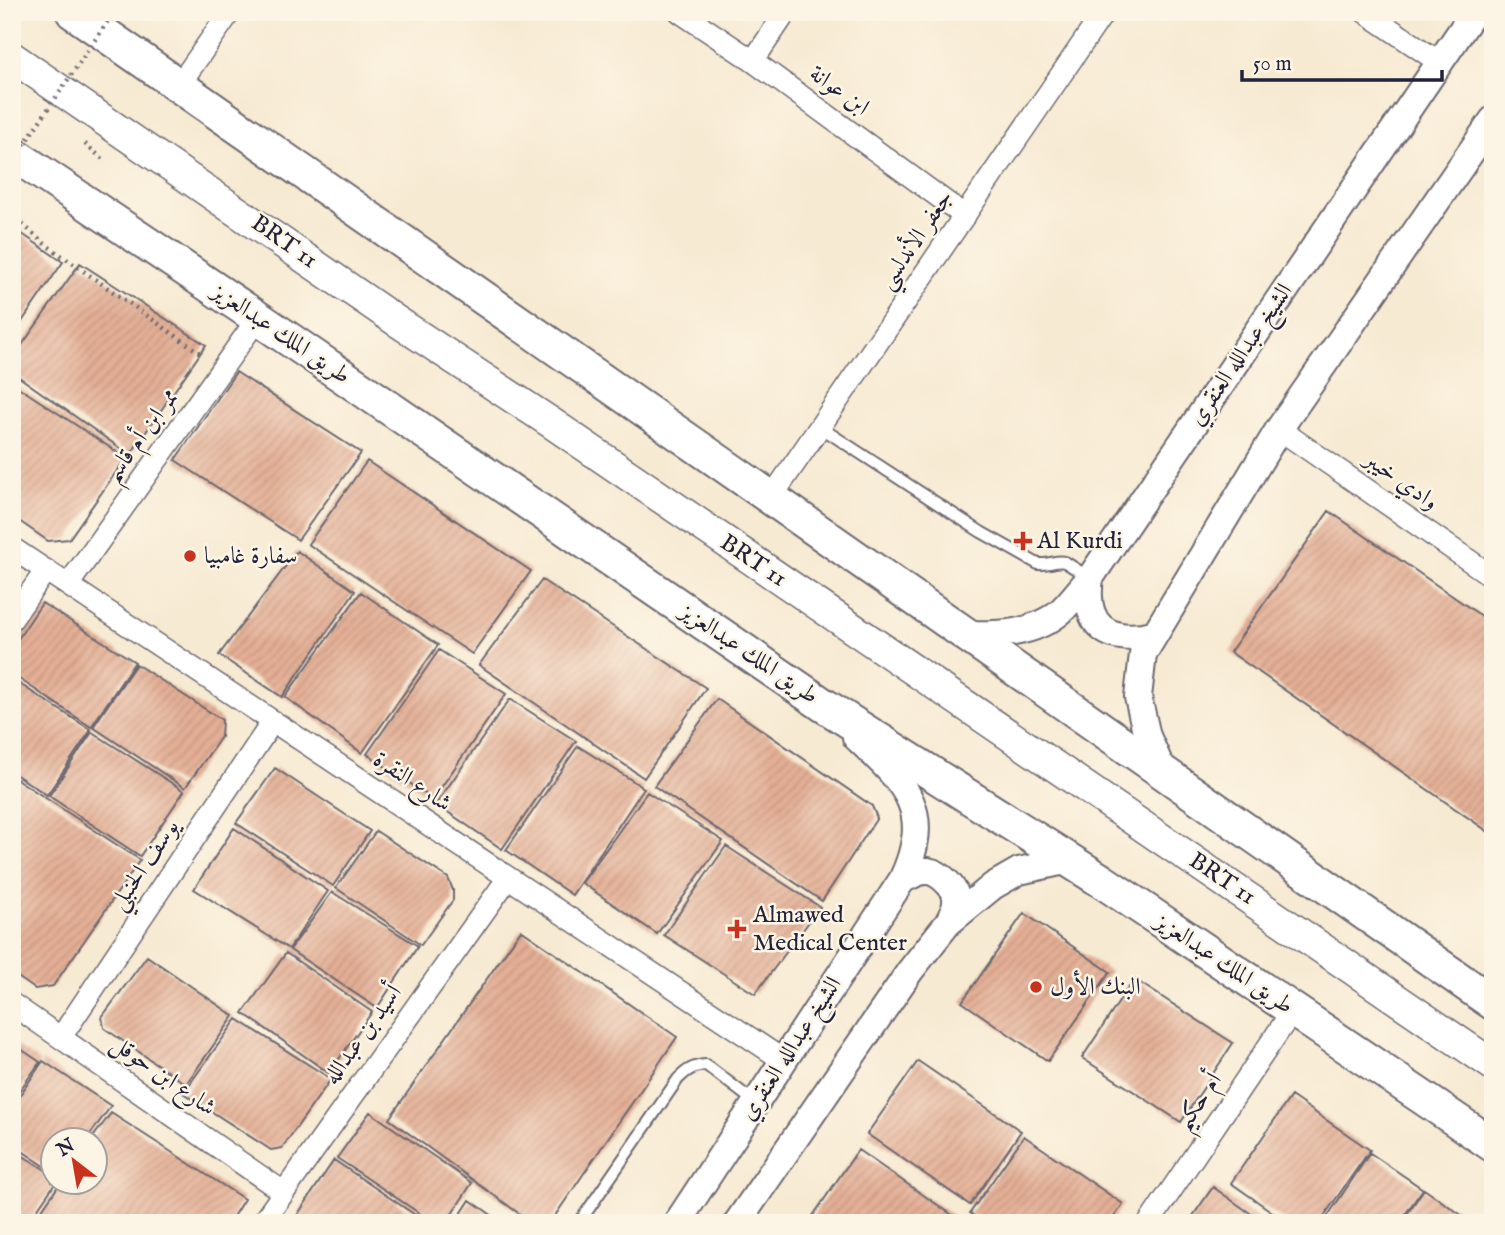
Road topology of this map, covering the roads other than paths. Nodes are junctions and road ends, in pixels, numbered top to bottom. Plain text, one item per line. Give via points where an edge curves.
1 (72, 12) edge
2 (230, 12) edge
3 (680, 12) edge
4 (786, 12) edge
5 (1104, 12) edge
6 (1365, 12) edge
7 (1474, 12) edge
8 (12, 57) edge
9 (753, 61) junction
10 (1439, 62) junction
11 (179, 85) junction
12 (1493, 120) edge
13 (12, 153) edge
14 (965, 216) junction
15 (258, 318) junction
16 (820, 427) junction
17 (1279, 429) junction
18 (771, 498) junction
19 (12, 548) edge
20 (46, 570) junction
21 (1493, 576) edge
22 (1090, 578) junction
23 (68, 585) junction
24 (12, 619) edge
25 (1153, 634) junction
26 (964, 635) junction
27 (822, 704) junction
28 (273, 721) junction
29 (1163, 772) junction
30 (1069, 860) junction
31 (508, 878) junction
32 (902, 880) junction
33 (948, 923) junction
34 (1493, 1003) edge
35 (12, 1004) edge
36 (1293, 1010) junction
37 (61, 1037) junction
38 (783, 1060) junction
39 (1493, 1065) edge
40 (756, 1103) junction
41 (1493, 1145) edge
42 (283, 1192) junction
43 (262, 1223) edge
44 (579, 1223) edge
45 (677, 1223) edge
46 (737, 1223) edge
47 (1149, 1223) edge

1 - 11 main road
2 - 11 street
3 - 9 street, ابن عوانة
4 - 9 street
5 - 14 street, جعفر الأندلسي
6 - 10 street
7 - 10 street, الشيخ عبدالله العنقري
8 - 39 main road, BRT 11
9 - 14 street, ابن عوانة
10 - 22 street, الشيخ عبدالله العنقري
11 - 18 main road
12 - 17 street
13 - 15 main road, طريق الملك عبدالعزيز
14 - 16 street, جعفر الأندلسي
15 - 23 street, ممر ابن أم قاسم
15 - 27 main road, طريق الملك عبدالعزيز
16 - 18 street, جعفر الأندلسي
16 - 22 lane via 1038,565 1065,562
17 - 21 street, وادي خيبر
17 - 25 street
18 - 26 main road
19 - 20 street, شارع النقرة
20 - 23 street, شارع النقرة
20 - 24 street
22 - 25 street via 1087,598 1100,626 1127,639
22 - 26 street, الشيخ عبدالله العنقري via 1059,612 1028,629
23 - 28 street, شارع النقرة
25 - 29 street via 1143,654 1138,697 1147,736
26 - 29 main road
27 - 30 main road, طريق الملك عبدالعزيز
27 - 32 street, الشيخ عبدالله العنقري via 898,777 916,813 916,835
28 - 31 street, شارع النقرة
28 - 37 street, يوسف الحنبلي
29 - 34 main road
30 - 33 street via 1019,871
30 - 36 main road, طريق الملك عبدالعزيز
31 - 38 street, شارع النقرة
31 - 42 street, أسيد بن عبدالله
32 - 33 street via 929,871 952,888 956,904
32 - 38 street, الشيخ عبدالله العنقري
33 - 46 street
35 - 37 street, شارع ابن حوقل
36 - 41 main road, طريق الملك عبدالعزيز
36 - 47 street, أم حكيم
37 - 42 street, شارع ابن حوقل
38 - 40 street, الشيخ عبدالله العنقري
40 - 44 lane via 706,1065 686,1070
40 - 45 street, الشيخ عبدالله العنقري
42 - 43 street, أسيد بن عبدالله

